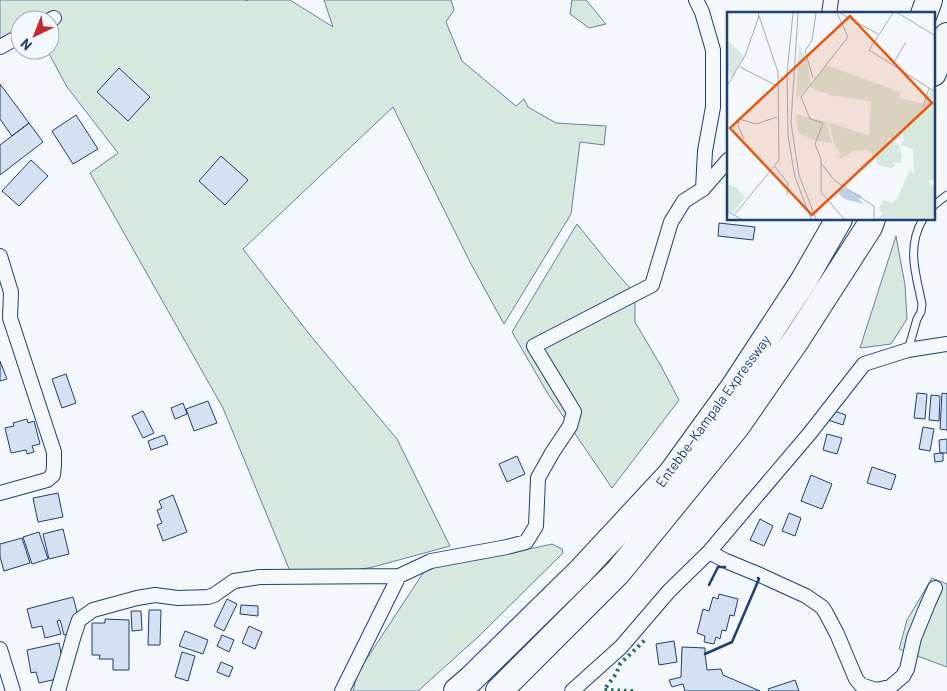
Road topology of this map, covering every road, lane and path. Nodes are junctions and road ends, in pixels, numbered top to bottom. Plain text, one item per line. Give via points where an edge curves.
1 (696, 0) edge
2 (930, 0) edge
3 (925, 12) edge
4 (947, 36) edge
5 (934, 70) edge
6 (727, 161) edge
7 (704, 189) junction
8 (947, 195) edge
9 (934, 205) edge
10 (839, 220) edge
11 (872, 220) edge
12 (922, 220) edge
13 (0, 256) edge
14 (5, 320) edge
15 (947, 344) edge
16 (908, 350) junction
17 (0, 493) edge
18 (709, 552) junction
19 (399, 576) junction
20 (935, 588) dead end
21 (0, 649) edge
22 (580, 688) edge
23 (13, 691) edge
24 (58, 691) edge
25 (342, 691) edge
26 (457, 691) edge
27 (499, 691) edge

1 - 7 street via 713,50 712,107 705,151
2 - 3 highway
4 - 5 highway
6 - 7 street
7 - 19 street via 684,201 671,222 652,285 534,346 574,412 570,426 538,478 536,526 526,542 431,561
8 - 9 lane
10 - 26 highway, Entebbe–Kampala Expressway via 740,379 671,474 581,570
11 - 27 highway, Entebbe–Kampala Expressway via 797,339 736,427 618,572
12 - 16 lane via 917,228 912,254 922,304
13 - 14 street via 11,292
14 - 17 street via 54,452 54,465 53,475 47,480
15 - 16 street
16 - 18 street via 864,364
18 - 20 street via 806,596 822,607 856,679 861,685 876,690 890,687 903,676 914,638
18 - 22 street
19 - 24 street via 260,577 234,581 208,597 137,598 93,610 79,620
19 - 25 street
21 - 23 street

